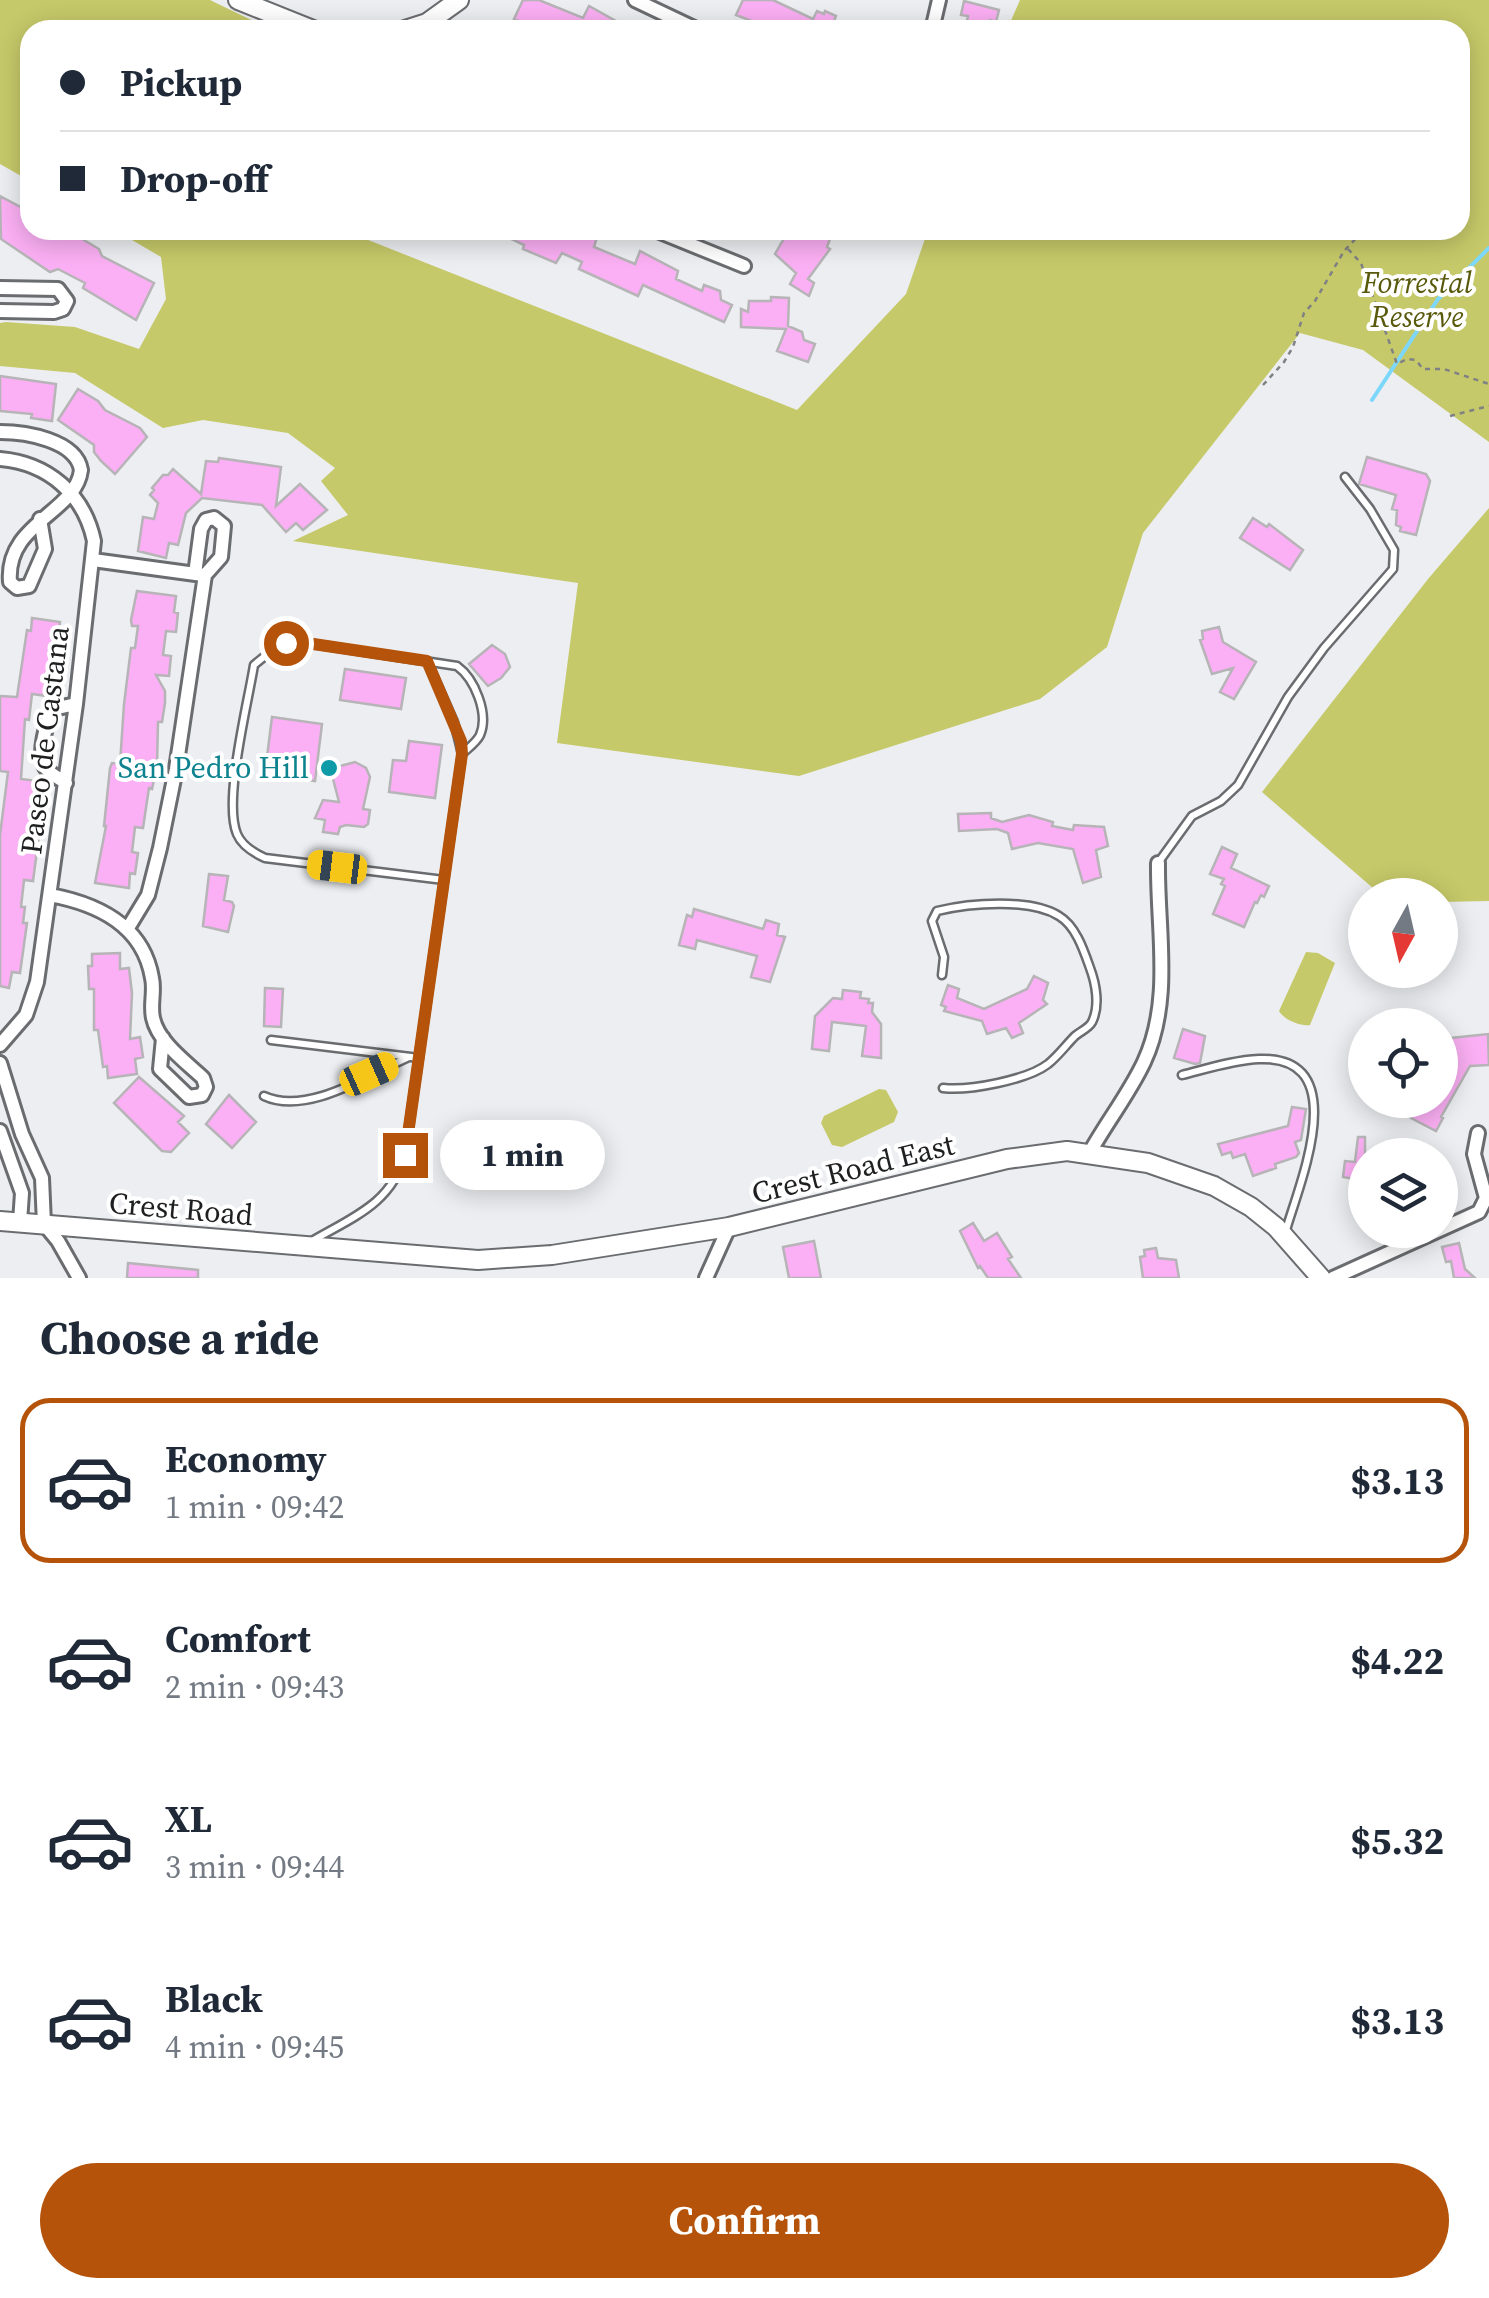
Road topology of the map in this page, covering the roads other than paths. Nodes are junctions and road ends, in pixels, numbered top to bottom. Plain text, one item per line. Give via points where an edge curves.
1 (238, 0) edge
2 (459, 0) edge
3 (635, 0) edge
4 (282, 20) edge
5 (432, 20) edge
6 (677, 20) edge
7 (686, 240) edge
8 (744, 266) dead end
9 (0, 288) edge
10 (0, 309) edge
11 (0, 432) edge
12 (0, 459) edge
13 (1345, 477) dead end
14 (74, 494) junction
15 (40, 520) junction
16 (93, 560) junction
17 (427, 661) junction
18 (76, 704) junction
19 (462, 754) junction
20 (66, 782) junction
21 (1158, 863) joint
22 (444, 880) junction
23 (50, 894) junction
24 (128, 928) junction
25 (942, 975) dead end
26 (163, 1038) junction
27 (271, 1040) dead end
28 (0, 1045) edge
29 (408, 1057) junction
30 (418, 1058) junction
31 (0, 1063) edge
32 (1182, 1074) dead end
33 (943, 1088) dead end
34 (264, 1096) dead end
35 (0, 1131) edge
36 (1478, 1134) dead end
37 (1089, 1154) junction
38 (0, 1220) edge
39 (20, 1222) junction
40 (44, 1224) junction
41 (729, 1227) junction
42 (1284, 1236) junction
43 (302, 1246) junction
44 (358, 1250) joint
45 (80, 1278) edge
46 (706, 1278) edge
47 (1321, 1278) edge
48 (1333, 1278) edge

1 - 4 street
2 - 5 street
3 - 6 street
7 - 8 street
9 - 10 street via 58,289 67,301 59,312
11 - 14 street, Paseo de Castana via 36,436 75,455 82,470
12 - 14 street via 31,465
13 - 21 lane via 1394,550 1393,569 1288,697 1238,785 1192,816
14 - 15 street
14 - 16 street, Paseo de Castana via 90,523
15 - 15 street via 18,549 9,578 17,588 29,586 46,549
16 - 18 street, Paseo de Castana
16 - 24 street via 200,574 160,848 148,895
17 - 19 lane
17 - 19 lane via 457,666 478,694 480,736
17 - 22 lane via 300,642 266,654 254,665 233,817 237,836 266,858
18 - 20 street, Paseo de Castana
18 - 20 street via 53,709 46,732 45,767
19 - 22 lane
20 - 23 street, Paseo de Castana
21 - 37 street via 1155,1028 1145,1061
22 - 30 lane
23 - 24 street via 100,909
23 - 28 street, Paseo de Castana via 37,982 26,1014
24 - 26 street via 152,978 153,1020
25 - 33 lane via 944,957 932,921 938,911 966,904 1038,909 1057,914 1084,950 1096,1008 1091,1025 1046,1066 1005,1080
26 - 26 street via 160,1069 189,1097 202,1095 202,1078
27 - 29 lane
29 - 30 lane
29 - 34 lane via 306,1102
30 - 43 lane via 399,1177 368,1209
31 - 40 street via 42,1178
32 - 42 lane via 1259,1058 1283,1062 1308,1081 1316,1119
35 - 39 street via 22,1193
36 - 48 street via 1474,1154 1486,1198 1479,1212
37 - 41 street, Crest Road East via 1007,1159
37 - 42 street, Crest Road East via 1148,1162 1214,1186
38 - 39 street, Crest Road
39 - 40 street, Crest Road
40 - 43 street, Crest Road
40 - 45 street
41 - 44 street, Crest Road East via 478,1260
41 - 46 street
42 - 47 street, Crest Road East
43 - 44 street, Crest Road

